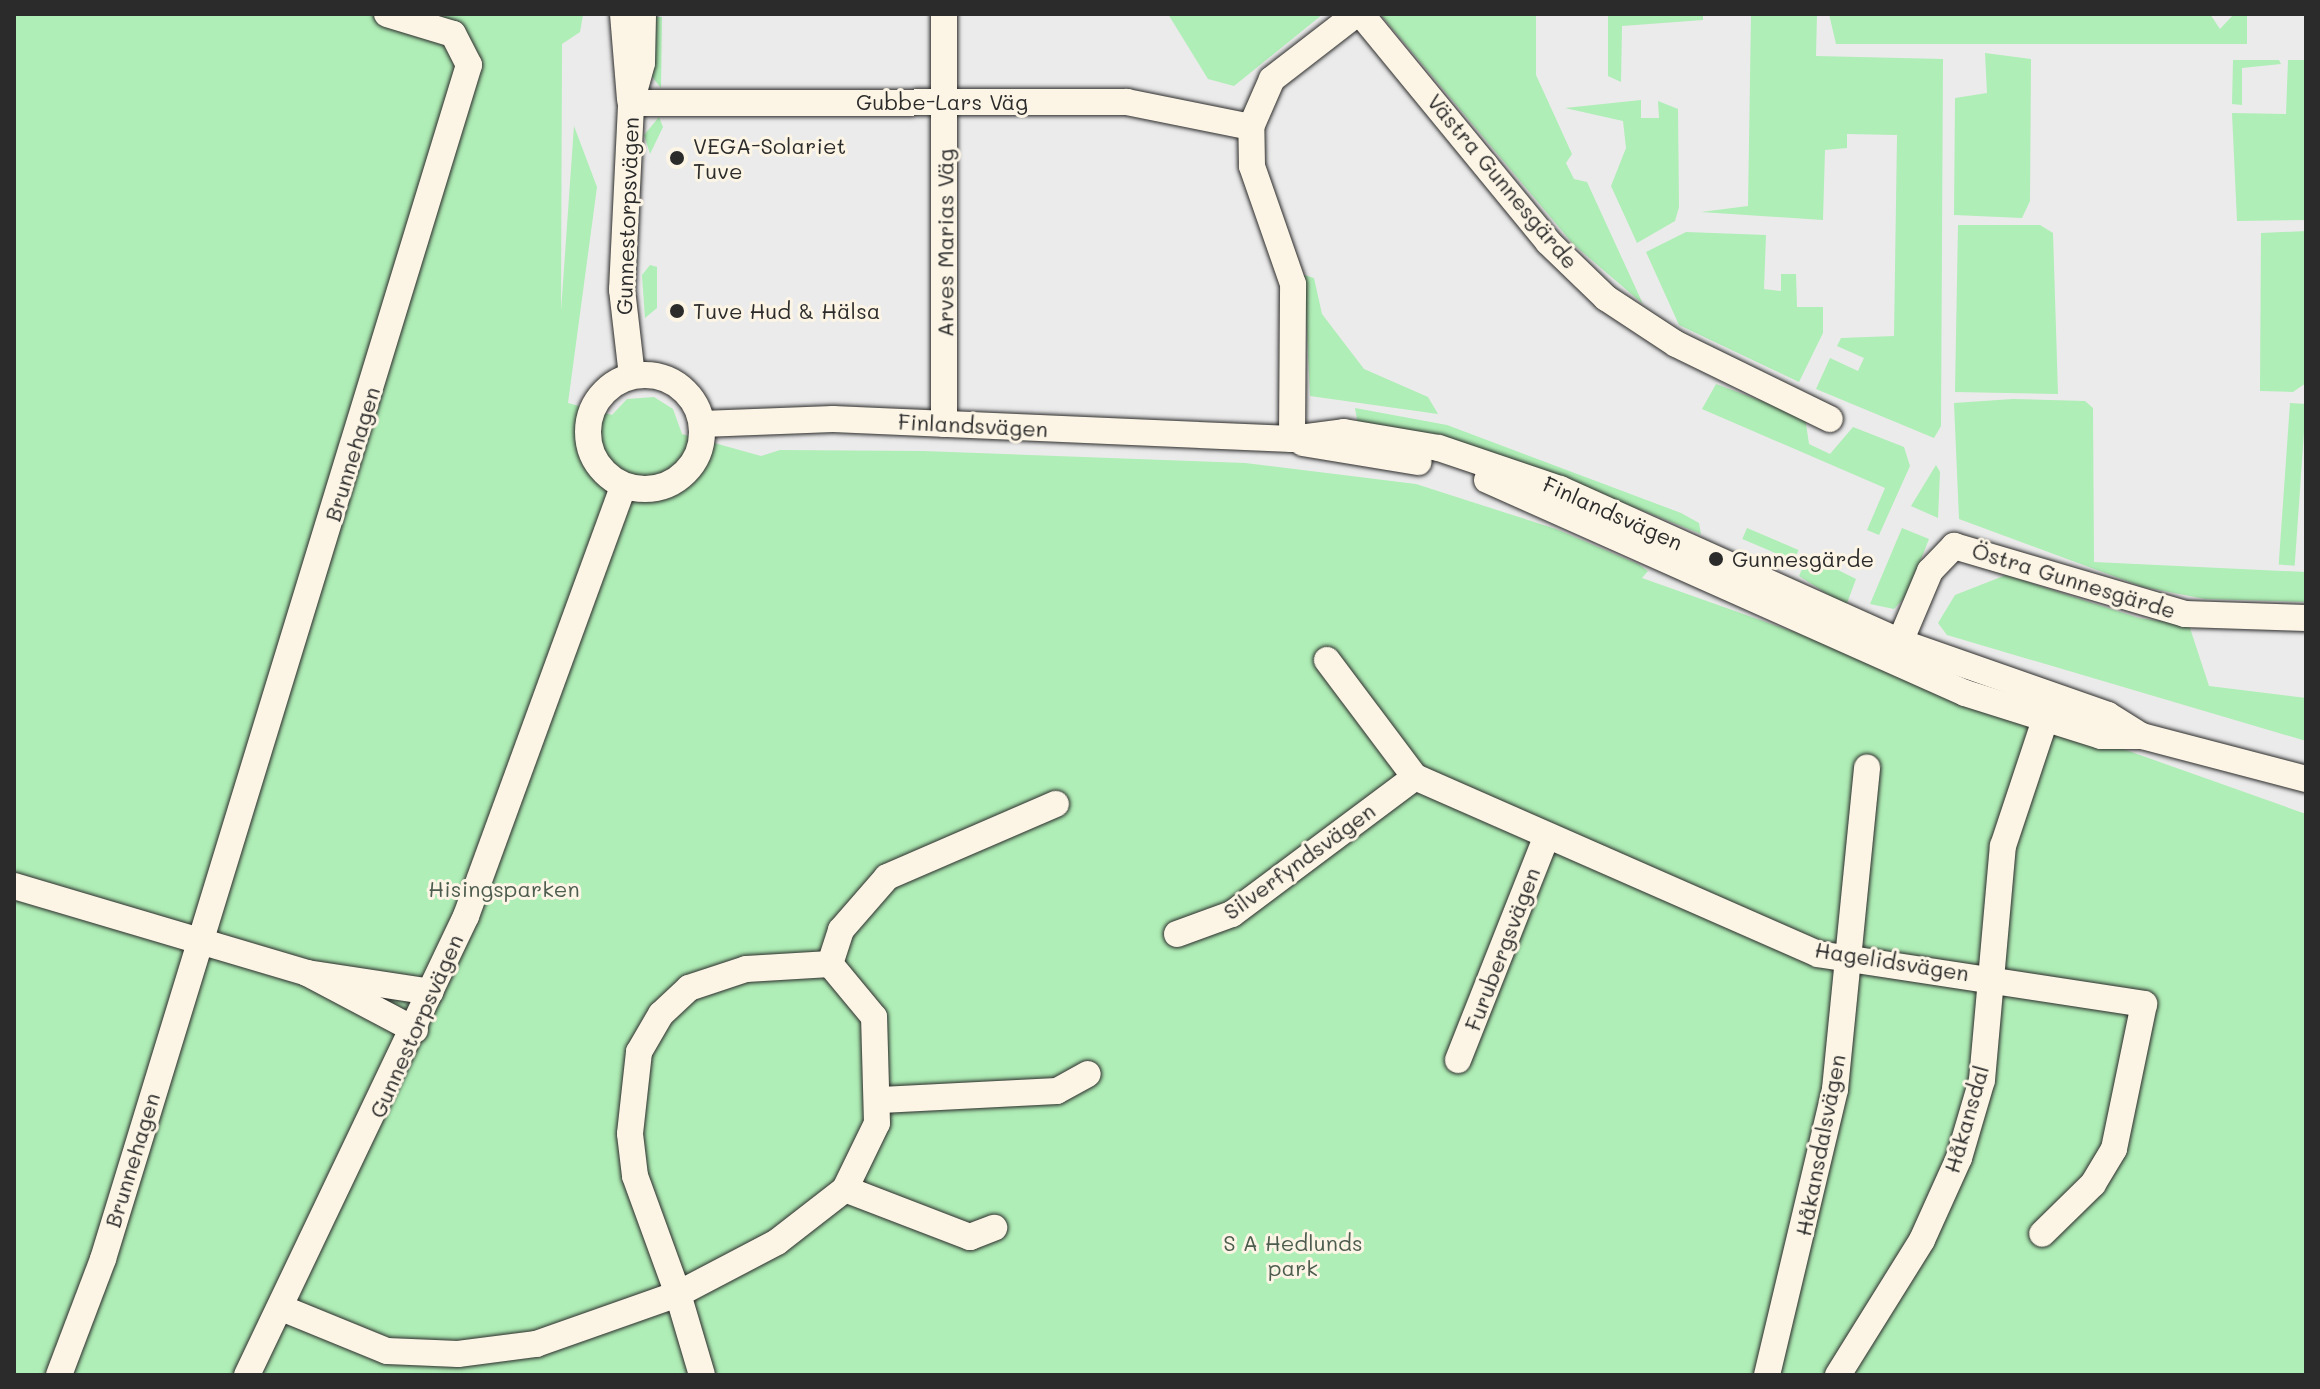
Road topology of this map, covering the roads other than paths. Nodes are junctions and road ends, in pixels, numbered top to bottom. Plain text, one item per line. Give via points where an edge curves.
1 (387, 14) edge
2 (623, 14) edge
3 (643, 14) edge
4 (944, 14) edge
5 (1358, 14) edge
6 (944, 101) junction
7 (631, 103) junction
8 (1251, 127) junction
9 (632, 376) junction
10 (1830, 419) dead end
11 (702, 424) junction
12 (944, 424) junction
13 (1292, 439) junction
14 (623, 486) junction
15 (2306, 618) edge
16 (1900, 642) junction
17 (1327, 660) dead end
18 (2049, 710) junction
19 (1867, 768) dead end
20 (1415, 777) junction
21 (2306, 779) edge
22 (1056, 804) dead end
23 (1546, 838) junction
24 (14, 886) edge
25 (1177, 934) dead end
26 (199, 942) junction
27 (1850, 957) junction
28 (830, 964) junction
29 (307, 973) junction
30 (1991, 977) junction
31 (431, 992) junction
32 (415, 1030) junction
33 (1458, 1060) dead end
34 (1088, 1074) dead end
35 (881, 1100) junction
36 (845, 1189) junction
37 (994, 1228) dead end
38 (2042, 1234) dead end
39 (678, 1294) junction
40 (284, 1309) junction
41 (59, 1375) edge
42 (247, 1375) edge
43 (702, 1375) edge
44 (1767, 1375) edge
45 (1838, 1375) edge

1 - 26 street, Brunnehagen via 453,34 469,65
2 - 7 street, Gunnestorpsvägen
3 - 7 street, Gunnestorpsvägen via 642,63
4 - 6 street, Arves Marias Väg
5 - 8 street, Västra Gunnesgärde via 1272,79
5 - 10 street, Västra Gunnesgärde via 1548,242 1606,298 1676,344
6 - 7 street, Gubbe-Lars Väg
6 - 8 street, Gubbe-Lars Väg via 1127,102
6 - 12 street, Arves Marias Väg
7 - 9 street, Gunnestorpsvägen via 622,290
8 - 13 street, Västra Gunnesgärde via 1252,166 1293,284
9 - 11 street via 675,383
9 - 14 street via 606,390 588,422 593,458
11 - 12 street, Finlandsvägen via 740,417
11 - 14 street via 695,460 679,479 656,489
12 - 13 street, Finlandsvägen
13 - 16 street, Finlandsvägen via 1344,432 1502,466
13 - 18 street, Finlandsvägen via 1490,480 1892,663
14 - 31 street, Gunnestorpsvägen
15 - 16 street, Östra Gunnesgärde via 2185,614 1954,546 1930,571
16 - 18 street, Finlandsvägen
17 - 20 street, Hagelidsvägen
18 - 21 street, Finlandsvägen via 2108,715 2142,736
18 - 30 street, Håkansdal via 2003,846
19 - 27 street, Håkansdalsvägen
20 - 23 street, Hagelidsvägen
20 - 25 street, Silverfyndsvägen via 1232,914
22 - 28 street via 887,877 849,917
23 - 27 street, Hagelidsvägen via 1818,954
23 - 33 street, Furubergsvägen
24 - 26 street
26 - 29 street
26 - 41 street, Brunnehagen
27 - 30 street, Hagelidsvägen
27 - 44 street, Håkansdalsvägen via 1830,1117
28 - 35 street via 874,1017
28 - 39 street via 746,969 689,988 644,1040 631,1151
29 - 31 street
29 - 32 street
30 - 38 street, Hagelidsvägen via 2144,1004 2114,1149 2093,1184
30 - 45 street, Håkansdal via 1982,1080 1959,1158 1922,1240
31 - 32 street, Gunnestorpsvägen
32 - 40 street, Gunnestorpsvägen
34 - 35 street via 1057,1091
35 - 36 street via 867,1157
36 - 37 street via 970,1237
36 - 39 street via 777,1242
39 - 40 street via 536,1344 458,1354 387,1351
39 - 43 street
40 - 42 street, Gunnestorpsvägen

